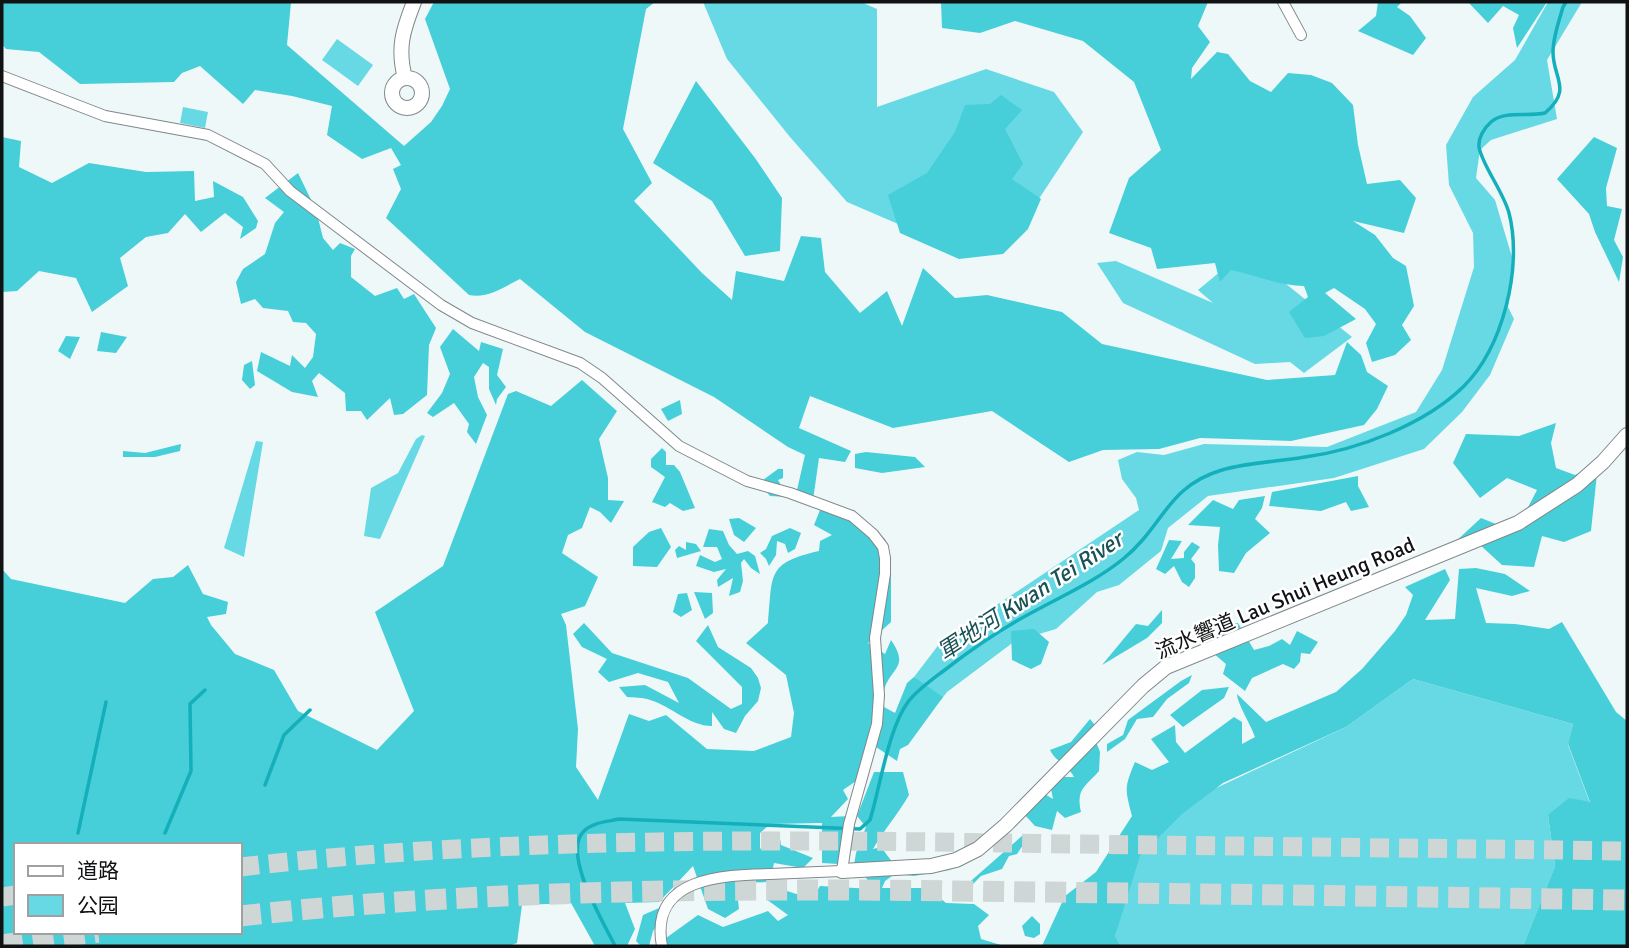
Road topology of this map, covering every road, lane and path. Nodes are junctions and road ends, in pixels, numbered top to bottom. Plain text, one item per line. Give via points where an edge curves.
1 (414, 2) edge
2 (1283, 2) edge
3 (1301, 35) dead end
4 (2, 76) edge
5 (405, 78) dead end
6 (1627, 435) edge
7 (842, 872) junction
8 (662, 946) edge

1 - 5 street via 400,53
2 - 3 street
4 - 7 street via 105,116 220,139 271,168 290,191 441,305 472,323 580,363 679,446 735,476 843,512 862,523 883,547 886,574 875,638 877,724 848,828
6 - 7 street, 流水響道 Lau Shui Heung Road via 1577,485 1518,523 1166,667 999,832 971,853 931,866
7 - 8 street, 流水響道 Lau Shui Heung Road via 701,880 670,904 661,922

